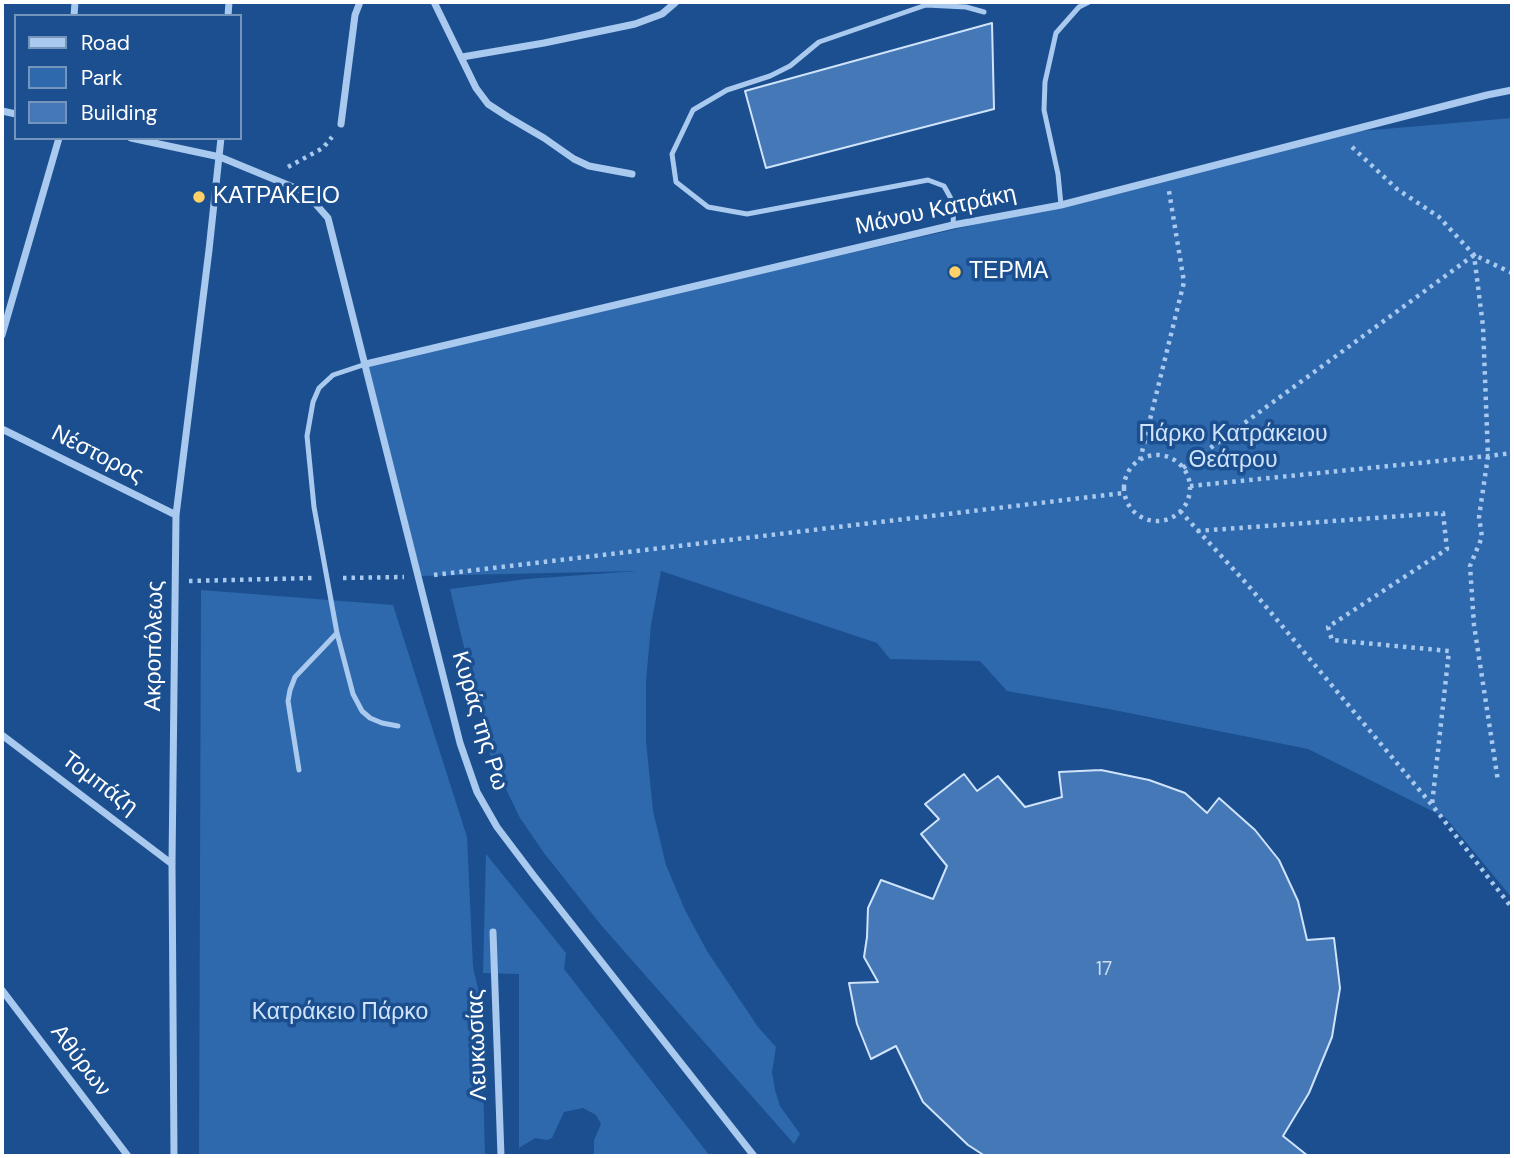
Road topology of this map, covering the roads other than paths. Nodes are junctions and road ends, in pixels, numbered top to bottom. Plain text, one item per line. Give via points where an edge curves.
1 (360, 2) edge
2 (434, 2) edge
3 (676, 2) edge
4 (1089, 2) edge
5 (984, 12) dead end
6 (462, 57) junction
7 (1512, 90) edge
8 (341, 124) road end
9 (57, 140) edge
10 (140, 140) edge
11 (221, 140) edge
12 (220, 157) junction
13 (632, 174) dead end
14 (1061, 205) junction
15 (953, 225) junction
16 (2, 335) edge
17 (366, 364) junction
18 (2, 429) edge
19 (176, 515) junction
20 (337, 633) junction
21 (398, 726) dead end
22 (2, 735) edge
23 (299, 770) dead end
24 (172, 864) junction
25 (493, 932) dead end
26 (2, 990) edge
27 (128, 1156) edge
28 (174, 1156) edge
29 (501, 1156) edge
30 (754, 1156) edge

1 - 8 street
2 - 6 street
3 - 6 street via 663,14 635,24
4 - 14 lane via 1056,33 1045,82 1044,110
5 - 15 lane via 926,5 819,42 790,66 727,90 693,110 672,154 676,182 708,207 747,214 928,180 944,186 954,204
6 - 13 street via 476,88 498,111 574,159
7 - 14 street, Μάνου Κατράκη
9 - 16 street
10 - 12 street
11 - 12 street, Ακροπόλεως
12 - 17 street, Κυράς της Ρω via 305,192 328,218
12 - 19 street, Ακροπόλεως
14 - 15 street, Μάνου Κατράκη
15 - 17 street, Μάνου Κατράκη
17 - 20 lane via 333,375 319,388 307,436 314,506
17 - 30 street, Κυράς της Ρω via 465,761 477,792 534,876
18 - 19 street, Νέστορος
19 - 24 street, Ακροπόλεως
20 - 21 lane via 362,711
20 - 23 lane via 295,677 290,690
22 - 24 street, Τομπάζη
24 - 28 street, Ακροπόλεως
25 - 29 street, Λευκωσίας
26 - 27 street, Αθύρων

